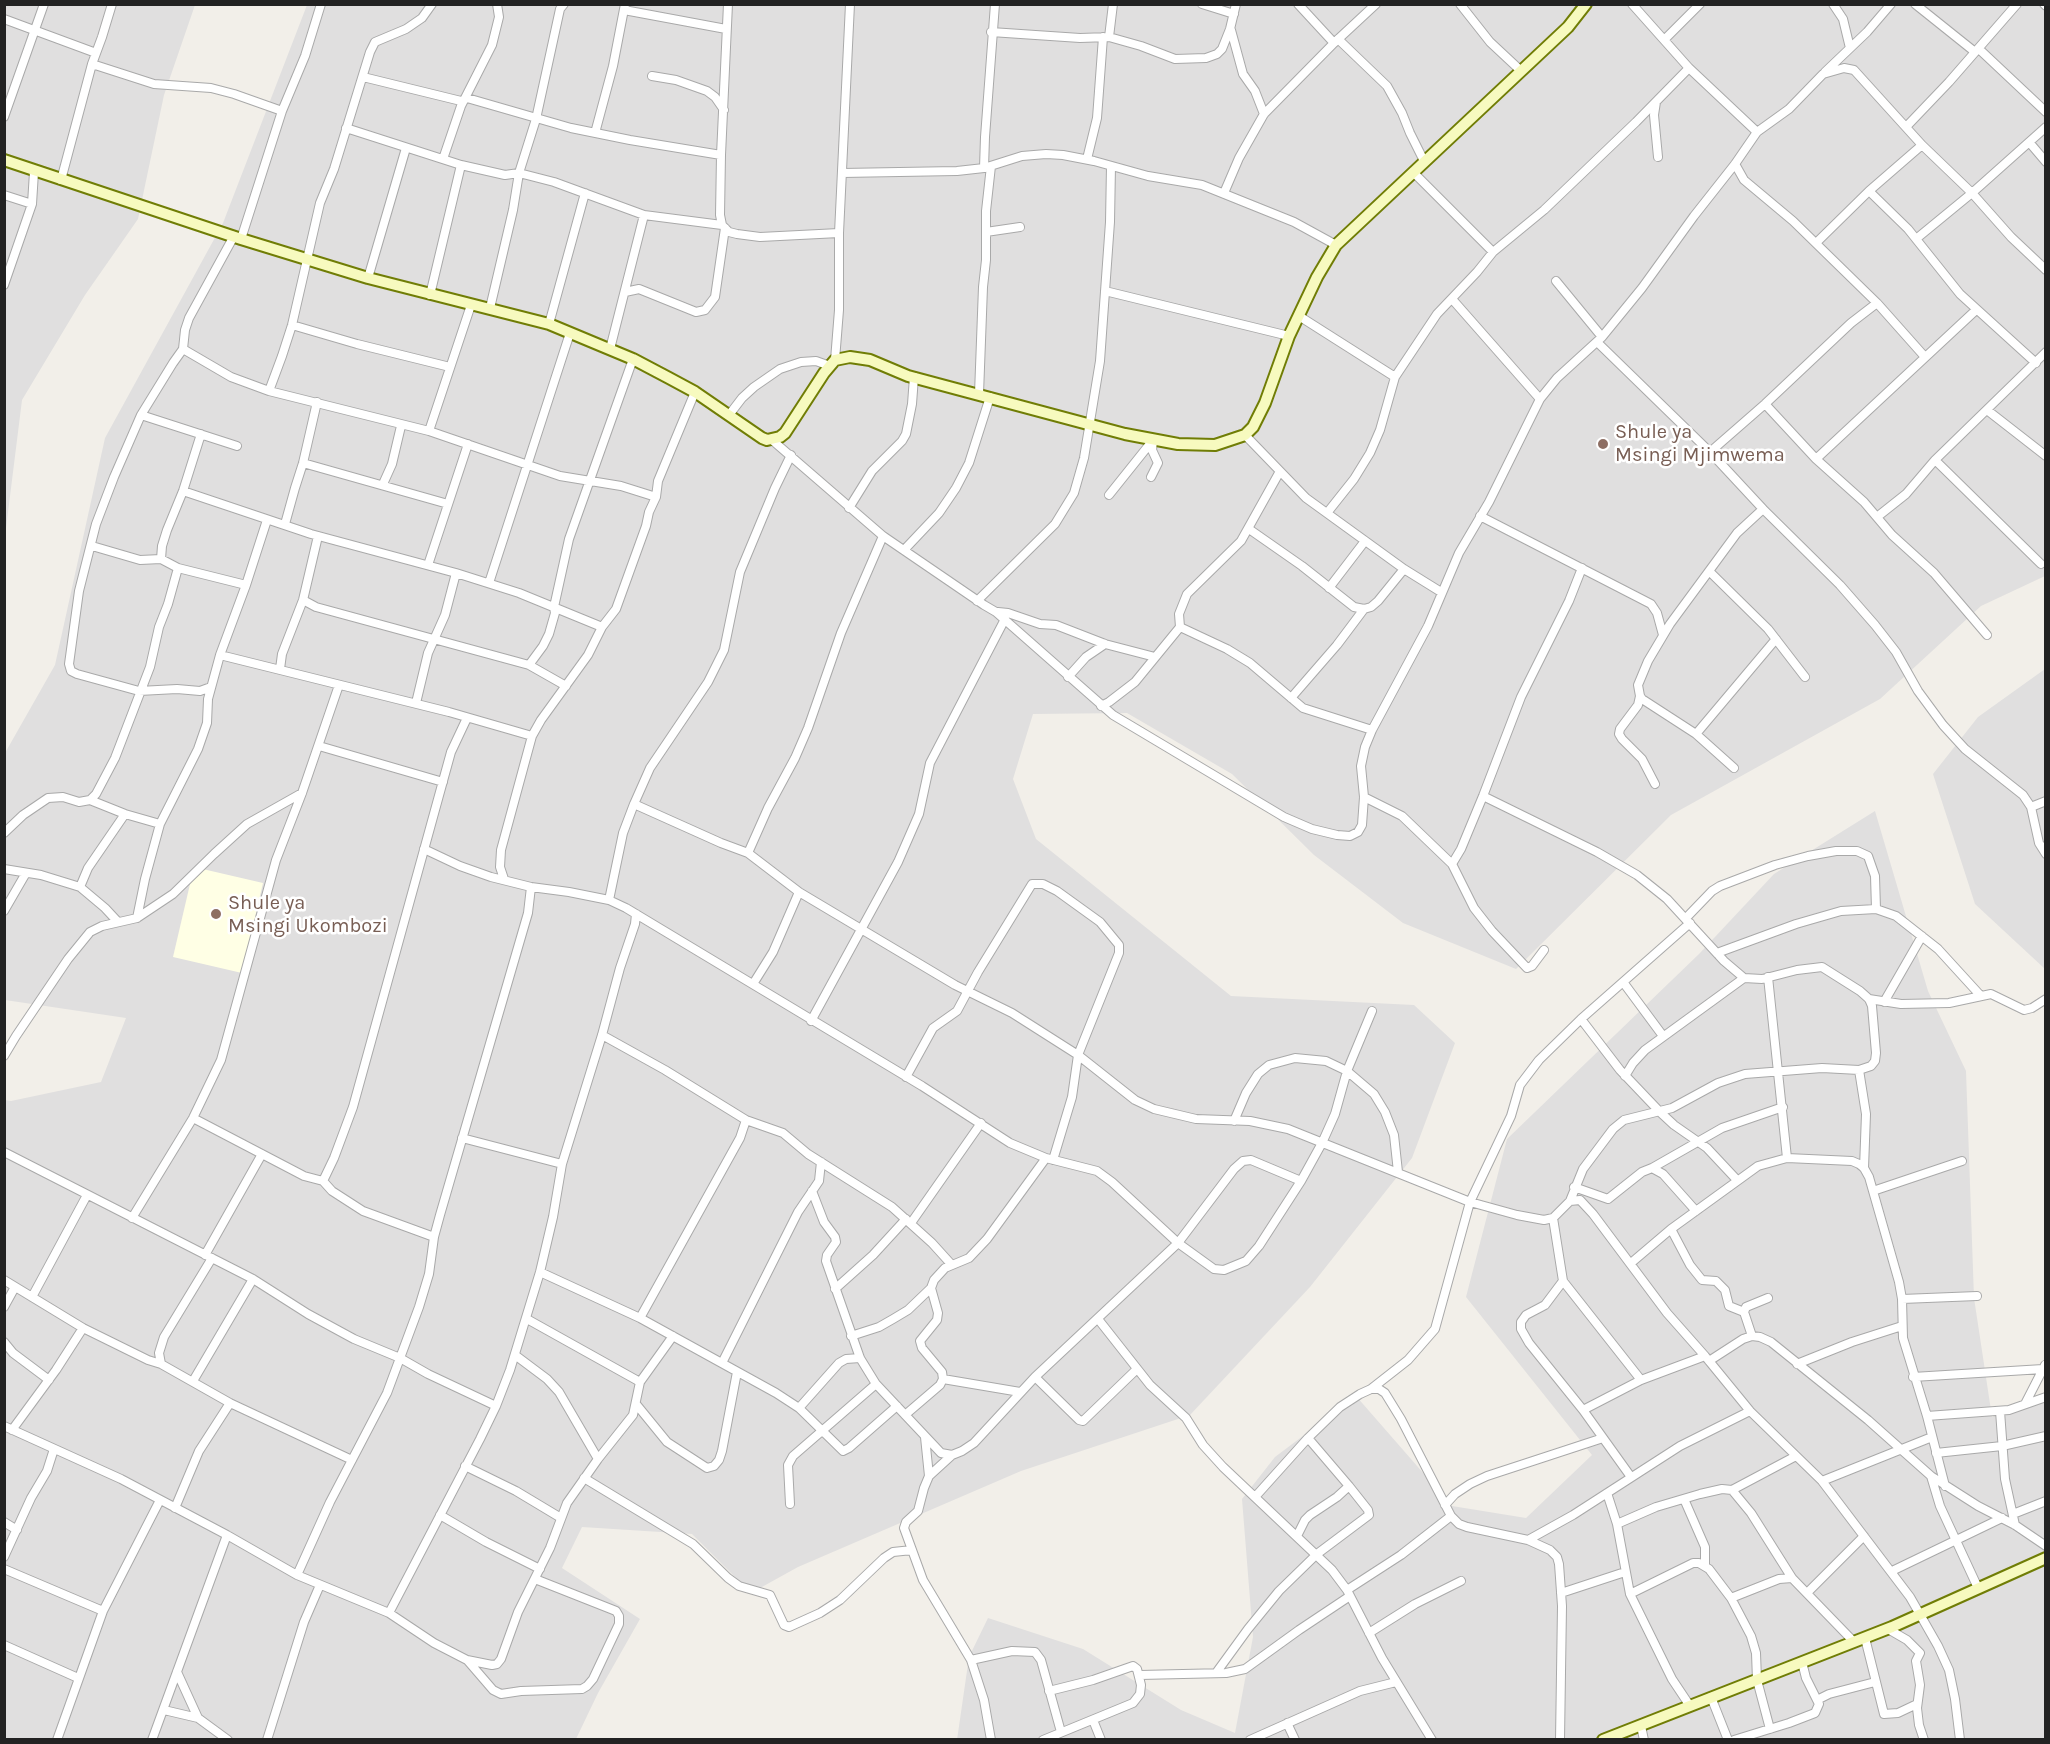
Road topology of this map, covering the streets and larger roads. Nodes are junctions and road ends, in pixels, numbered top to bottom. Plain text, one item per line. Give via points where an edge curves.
1 (44, 4) edge
2 (112, 4) edge
3 (321, 4) edge
4 (432, 4) edge
5 (497, 4) edge
6 (564, 4) edge
7 (728, 4) edge
8 (850, 4) edge
9 (995, 4) edge
10 (1113, 4) edge
11 (1202, 4) edge
12 (1236, 4) edge
13 (1298, 4) edge
14 (1376, 4) edge
15 (1460, 4) edge
16 (1586, 4) edge
17 (1632, 4) edge
18 (1700, 4) edge
19 (1833, 4) edge
20 (1891, 4) edge
21 (1915, 4) edge
22 (2017, 4) edge
23 (624, 7) edge
24 (1234, 14) junction
25 (4, 19) edge
26 (726, 28) junction
27 (1230, 29) junction
28 (35, 31) junction
29 (991, 33) junction
30 (1106, 37) junction
31 (1664, 40) junction
32 (1336, 41) junction
33 (1850, 48) junction
34 (1977, 51) junction
35 (96, 53) junction
36 (92, 64) junction
37 (1689, 68) junction
38 (1520, 70) junction
39 (1823, 74) junction
40 (652, 76) dead end
41 (363, 77) junction
42 (466, 98) junction
43 (1656, 101) junction
44 (724, 110) junction
45 (282, 111) junction
46 (2046, 111) edge
47 (1264, 114) junction
48 (4, 117) edge
49 (536, 119) junction
50 (1906, 127) junction
51 (2046, 127) edge
52 (346, 128) junction
53 (1757, 132) junction
54 (595, 133) junction
55 (2029, 142) junction
56 (1922, 144) junction
57 (406, 148) junction
58 (721, 155) junction
59 (1658, 157) dead end
60 (443, 159) junction
61 (1087, 159) junction
62 (4, 160) edge
63 (1424, 161) junction
64 (2046, 162) edge
65 (1735, 164) junction
66 (461, 165) junction
67 (1111, 166) junction
68 (988, 167) junction
69 (34, 172) junction
70 (1413, 172) junction
71 (519, 173) junction
72 (842, 173) junction
73 (61, 180) junction
74 (1869, 190) junction
75 (585, 193) junction
76 (1224, 193) junction
77 (1972, 193) junction
78 (4, 195) edge
79 (32, 204) junction
80 (644, 215) junction
81 (723, 227) junction
82 (1020, 227) dead end
83 (987, 232) junction
84 (839, 233) junction
85 (237, 238) junction
86 (1916, 239) junction
87 (1816, 243) junction
88 (1336, 245) junction
89 (1493, 252) junction
90 (306, 259) junction
91 (2046, 270) edge
92 (368, 278) junction
93 (1556, 280) dead end
94 (4, 285) edge
95 (1105, 291) junction
96 (625, 292) junction
97 (430, 295) junction
98 (1452, 299) junction
99 (1877, 303) junction
100 (471, 305) junction
101 (489, 308) junction
102 (1976, 310) junction
103 (1299, 316) junction
104 (549, 324) junction
105 (292, 325) junction
106 (570, 333) junction
107 (1289, 336) junction
108 (1599, 339) junction
109 (183, 349) junction
110 (610, 349) junction
111 (2046, 352) edge
112 (1925, 357) junction
113 (633, 359) junction
114 (832, 363) junction
115 (2036, 363) junction
116 (450, 367) junction
117 (914, 377) junction
118 (1395, 377) junction
119 (268, 391) junction
120 (695, 392) junction
121 (984, 395) junction
122 (1540, 399) junction
123 (317, 402) junction
124 (1765, 404) junction
125 (1987, 410) junction
126 (141, 415) junction
127 (729, 415) junction
128 (1090, 423) junction
129 (401, 426) junction
130 (429, 431) junction
131 (201, 434) junction
132 (1245, 435) junction
133 (772, 440) junction
134 (1153, 440) junction
135 (468, 444) junction
136 (237, 446) dead end
137 (1710, 452) junction
138 (791, 455) junction
139 (2045, 455) edge
140 (1816, 459) junction
141 (1935, 460) junction
142 (303, 463) junction
143 (527, 465) junction
144 (1279, 473) junction
145 (1151, 477) dead end
146 (590, 479) junction
147 (383, 484) junction
148 (183, 491) junction
149 (1109, 495) dead end
150 (656, 497) junction
151 (447, 504) junction
152 (849, 508) junction
153 (1763, 509) junction
154 (1327, 513) junction
155 (1480, 516) junction
156 (1877, 517) junction
157 (267, 520) junction
158 (285, 525) junction
159 (1249, 529) junction
160 (318, 536) junction
161 (883, 536) junction
162 (1365, 541) junction
163 (92, 546) junction
164 (904, 550) junction
165 (161, 560) junction
166 (2041, 564) dead end
167 (428, 565) junction
168 (178, 568) junction
169 (1582, 568) junction
170 (1404, 569) junction
171 (1710, 572) junction
172 (456, 573) junction
173 (489, 583) junction
174 (246, 585) junction
175 (1329, 588) junction
176 (1441, 592) junction
177 (303, 600) junction
178 (977, 600) junction
179 (554, 607) junction
180 (1364, 609) junction
181 (996, 612) junction
182 (1005, 619) junction
183 (602, 627) junction
184 (1180, 627) junction
185 (1663, 635) junction
186 (1987, 635) dead end
187 (1776, 639) junction
188 (435, 640) junction
189 (1105, 644) junction
190 (220, 655) junction
191 (1155, 657) junction
192 (529, 665) junction
193 (280, 669) junction
194 (1068, 677) junction
195 (1805, 677) dead end
196 (339, 685) junction
197 (566, 686) junction
198 (211, 687) junction
199 (139, 691) junction
200 (1640, 696) junction
201 (1291, 698) junction
202 (416, 703) junction
203 (1101, 706) junction
204 (467, 718) junction
205 (1371, 730) junction
206 (1696, 734) junction
207 (532, 736) junction
208 (319, 746) junction
209 (1734, 768) dead end
210 (443, 782) junction
211 (1655, 784) dead end
212 (302, 794) junction
213 (1483, 796) junction
214 (1364, 797) junction
215 (90, 800) junction
216 (2046, 801) edge
217 (633, 804) junction
218 (2031, 807) junction
219 (125, 814) junction
220 (160, 824) junction
221 (6, 827) edge
222 (424, 849) junction
223 (748, 853) junction
224 (2046, 854) edge
225 (1452, 864) junction
226 (4, 869) edge
227 (26, 873) junction
228 (504, 879) junction
229 (80, 887) junction
230 (531, 887) junction
231 (799, 892) junction
232 (609, 900) junction
233 (1876, 909) junction
234 (4, 911) edge
235 (636, 914) junction
236 (137, 918) junction
237 (1688, 921) junction
238 (118, 922) junction
239 (861, 931) junction
240 (1922, 936) junction
241 (1544, 950) dead end
242 (1717, 953) junction
243 (1768, 977) junction
244 (1744, 978) junction
245 (1623, 982) junction
246 (753, 984) junction
247 (969, 991) junction
248 (1980, 995) junction
249 (1869, 999) junction
250 (2046, 999) edge
251 (1884, 1002) junction
252 (1372, 1011) dead end
253 (1581, 1019) junction
254 (812, 1021) junction
255 (602, 1035) junction
256 (1663, 1036) junction
257 (1078, 1055) junction
258 (4, 1056) edge
259 (1779, 1070) junction
260 (1859, 1070) junction
261 (1347, 1071) junction
262 (1625, 1076) junction
263 (906, 1077) junction
264 (1782, 1107) junction
265 (1660, 1112) junction
266 (193, 1118) junction
267 (746, 1120) junction
268 (1234, 1121) junction
269 (981, 1123) junction
270 (462, 1138) junction
271 (1697, 1141) junction
272 (1322, 1143) junction
273 (4, 1152) edge
274 (262, 1154) junction
275 (1787, 1158) junction
276 (1050, 1159) junction
277 (1962, 1161) dead end
278 (821, 1162) junction
279 (562, 1164) junction
280 (1652, 1168) junction
281 (1864, 1168) junction
282 (1398, 1172) junction
283 (1737, 1180) junction
284 (323, 1181) junction
285 (1301, 1181) junction
286 (1574, 1187) junction
287 (812, 1191) junction
288 (1873, 1191) junction
289 (87, 1195) junction
290 (1570, 1201) junction
291 (1470, 1202) junction
292 (1696, 1211) junction
293 (132, 1218) junction
294 (1553, 1218) junction
295 (908, 1221) junction
296 (1671, 1229) junction
297 (434, 1237) junction
298 (1178, 1243) junction
299 (209, 1257) junction
300 (1631, 1263) junction
301 (951, 1264) junction
302 (540, 1272) junction
303 (253, 1279) junction
304 (4, 1280) edge
305 (1563, 1281) junction
306 (15, 1287) junction
307 (835, 1288) junction
308 (932, 1288) junction
309 (1977, 1296) dead end
310 (32, 1297) junction
311 (1768, 1298) dead end
312 (1902, 1299) junction
313 (4, 1307) edge
314 (1744, 1312) junction
315 (640, 1318) junction
316 (527, 1319) junction
317 (1098, 1319) junction
318 (1902, 1326) junction
319 (83, 1328) junction
320 (673, 1336) junction
321 (851, 1336) junction
322 (1752, 1336) junction
323 (4, 1342) edge
324 (514, 1355) junction
325 (400, 1358) junction
326 (860, 1358) junction
327 (1707, 1359) junction
328 (722, 1363) junction
329 (161, 1364) junction
330 (1797, 1364) junction
331 (2044, 1367) edge
332 (1137, 1369) junction
333 (737, 1372) junction
334 (1035, 1377) junction
335 (1913, 1377) junction
336 (943, 1379) junction
337 (49, 1380) junction
338 (1641, 1380) junction
339 (193, 1381) junction
340 (640, 1382) junction
341 (876, 1384) junction
342 (1371, 1389) junction
343 (1020, 1392) junction
344 (2046, 1397) edge
345 (230, 1403) junction
346 (636, 1404) junction
347 (2025, 1404) junction
348 (496, 1406) junction
349 (897, 1406) junction
350 (799, 1408) junction
351 (1583, 1410) junction
352 (2000, 1411) junction
353 (1750, 1412) junction
354 (905, 1415) junction
355 (1927, 1416) junction
356 (8, 1428) edge
357 (822, 1429) junction
358 (924, 1435) junction
359 (2046, 1436) edge
360 (1932, 1437) junction
361 (1308, 1438) junction
362 (1603, 1438) junction
363 (2002, 1446) junction
364 (54, 1449) junction
365 (1900, 1449) junction
366 (1936, 1453) junction
367 (952, 1455) junction
368 (1796, 1456) junction
369 (598, 1459) junction
370 (352, 1460) junction
371 (465, 1466) junction
372 (929, 1476) junction
373 (1931, 1476) junction
374 (1631, 1477) junction
375 (584, 1478) junction
376 (1822, 1481) junction
377 (1349, 1486) junction
378 (1945, 1486) junction
379 (1732, 1490) junction
380 (1607, 1494) junction
381 (1255, 1497) junction
382 (1684, 1498) junction
383 (160, 1500) junction
384 (2046, 1501) edge
385 (790, 1504) dead end
386 (1444, 1504) junction
387 (175, 1508) junction
388 (2013, 1514) junction
389 (440, 1515) junction
390 (1451, 1516) junction
391 (561, 1518) junction
392 (2002, 1518) junction
393 (4, 1522) edge
394 (1617, 1524) junction
395 (2015, 1525) junction
396 (17, 1530) junction
397 (227, 1535) junction
398 (1297, 1536) junction
399 (1864, 1536) junction
400 (1528, 1539) junction
401 (1956, 1540) junction
402 (2046, 1546) edge
403 (912, 1551) junction
404 (1317, 1554) junction
405 (4, 1557) edge
406 (2046, 1558) edge
407 (1705, 1565) junction
408 (4, 1569) edge
409 (540, 1569) junction
410 (1625, 1572) junction
411 (1892, 1572) junction
412 (297, 1575) junction
413 (1792, 1578) junction
414 (535, 1579) junction
415 (1461, 1581) dead end
416 (320, 1585) junction
417 (1978, 1588) junction
418 (1348, 1593) junction
419 (1561, 1593) junction
420 (1807, 1593) junction
421 (1630, 1594) junction
422 (1731, 1598) junction
423 (104, 1611) junction
424 (389, 1613) junction
425 (1920, 1613) junction
426 (1888, 1629) junction
427 (1369, 1633) junction
428 (1859, 1640) junction
429 (4, 1646) edge
430 (467, 1660) junction
431 (971, 1660) junction
432 (1802, 1662) junction
433 (177, 1672) junction
434 (1216, 1673) junction
435 (1140, 1675) junction
436 (78, 1678) junction
437 (1757, 1680) junction
438 (1396, 1682) junction
439 (1875, 1682) junction
440 (1049, 1692) junction
441 (1711, 1697) junction
442 (1817, 1700) junction
443 (1917, 1704) junction
444 (1690, 1706) junction
445 (164, 1710) junction
446 (198, 1718) junction
447 (1093, 1720) junction
448 (1287, 1723) junction
449 (1641, 1726) junction
450 (1770, 1729) junction
451 (1061, 1732) junction
452 (57, 1740) edge
453 (152, 1740) edge
454 (228, 1740) edge
455 (267, 1740) edge
456 (991, 1740) edge
457 (1043, 1740) edge
458 (1101, 1740) edge
459 (1250, 1740) edge
460 (1295, 1740) edge
461 (1432, 1740) edge
462 (1560, 1740) edge
463 (1603, 1740) edge
464 (1644, 1740) edge
465 (1728, 1740) edge
466 (1734, 1740) edge
467 (1924, 1740) edge
468 (1960, 1740) edge

1 - 28 street
2 - 35 street
3 - 45 street
4 - 41 street via 422,18 406,29 375,42
5 - 42 street via 499,17 492,45
6 - 49 street
7 - 26 street
8 - 72 street
9 - 29 street
10 - 30 street
11 - 24 street
12 - 24 street
13 - 32 street
14 - 32 street
15 - 38 street via 1490,42
16 - 38 street via 1568,27
17 - 31 street
18 - 31 street
19 - 33 street via 1842,18
20 - 33 street
21 - 34 street
22 - 34 street
23 - 26 street
23 - 54 street
24 - 27 street
25 - 28 street
26 - 44 street
27 - 30 street via 1217,54 1206,58 1175,59
27 - 47 street via 1241,68 1256,91
28 - 35 street
28 - 48 street
29 - 30 street
29 - 68 street
30 - 61 street via 1097,118
31 - 37 street
32 - 47 street
32 - 63 street via 1387,86
33 - 39 street
34 - 46 street
34 - 50 street
35 - 36 street
36 - 45 street via 154,84 211,88
36 - 73 street
37 - 43 street
37 - 53 street
38 - 63 street
39 - 50 street via 1844,68 1854,70
39 - 53 street via 1789,109
40 - 44 street via 707,91
41 - 42 street via 461,101
41 - 52 street
42 - 49 street
42 - 60 street
43 - 59 street
43 - 89 street via 1544,210
44 - 58 street
45 - 85 street
47 - 76 street
49 - 54 street
49 - 71 street
50 - 56 street
51 - 55 street
52 - 57 street
52 - 90 street
53 - 65 street
54 - 58 street
55 - 64 street
55 - 77 street
56 - 74 street
56 - 77 street
57 - 60 street
57 - 92 street
58 - 81 street
60 - 66 street
61 - 67 street
61 - 68 street via 1033,155
62 - 69 street
63 - 70 street
65 - 87 street via 1744,180
65 - 108 street
66 - 71 street via 505,175
66 - 97 street
67 - 76 street
67 - 95 street
68 - 72 street via 916,173
68 - 83 street
69 - 73 street
69 - 79 street
70 - 88 street
70 - 89 street
71 - 75 street
71 - 101 street
72 - 84 street
73 - 85 street
74 - 86 street
74 - 87 street
75 - 80 street
75 - 104 street
76 - 88 street via 1314,231
77 - 86 street
77 - 91 street
78 - 79 street
79 - 94 street
80 - 81 street
80 - 96 street
81 - 84 street via 737,234 760,237
81 - 96 street via 715,297 705,310 696,312 646,290
82 - 83 street
83 - 121 street
84 - 114 street via 839,310
85 - 90 street
85 - 109 street via 189,318
86 - 102 street
87 - 99 street
88 - 103 street via 1320,269
89 - 98 street
90 - 92 street
90 - 105 street
92 - 97 street
93 - 108 street
95 - 107 street
95 - 128 street
96 - 110 street
97 - 100 street
98 - 118 street via 1420,336
98 - 122 street
99 - 112 street
99 - 124 street
100 - 101 street
100 - 116 street
101 - 104 street
102 - 112 street
102 - 115 street
103 - 107 street
103 - 118 street
104 - 106 street
105 - 116 street
105 - 119 street
106 - 110 street
106 - 143 street
107 - 132 street via 1265,403
108 - 122 street
108 - 137 street
109 - 119 street via 231,377
109 - 126 street
110 - 113 street
111 - 115 street
112 - 140 street
113 - 120 street
113 - 146 street
114 - 117 street via 850,357 870,360
114 - 127 street via 801,362 780,369 754,387
114 - 133 street via 786,433
115 - 125 street
116 - 130 street
117 - 121 street
117 - 152 street via 906,434 872,471
118 - 154 street via 1370,453
119 - 123 street
120 - 127 street
120 - 150 street via 658,481
121 - 128 street
121 - 164 street via 969,463 939,513
122 - 155 street
123 - 129 street
123 - 142 street
124 - 137 street
124 - 140 street
125 - 139 street
125 - 141 street
126 - 131 street
126 - 163 street via 96,524
127 - 133 street via 762,438
128 - 134 street
128 - 178 street via 1084,458 1067,507 1043,537
129 - 130 street
129 - 147 street
130 - 135 street
131 - 136 street
131 - 148 street
132 - 134 street via 1215,445
132 - 144 street
133 - 138 street
134 - 145 street via 1152,450 1158,463
134 - 149 street
135 - 143 street
135 - 151 street
137 - 153 street
138 - 152 street
138 - 217 street via 740,572 721,656 650,768
140 - 156 street
141 - 156 street via 1906,494
141 - 166 street
142 - 147 street
142 - 158 street
143 - 146 street via 560,476
143 - 173 street
144 - 154 street
144 - 159 street
146 - 150 street
146 - 179 street via 569,538
147 - 151 street
148 - 157 street
148 - 165 street via 167,530
150 - 183 street via 616,609
151 - 167 street
152 - 161 street
153 - 171 street via 1737,533
153 - 218 street via 1875,625 1943,725 1965,749 2024,795
154 - 162 street
155 - 169 street
155 - 176 street
156 - 186 street via 1941,580
157 - 158 street
157 - 174 street
158 - 160 street
159 - 175 street
159 - 184 street via 1187,594 1179,614
160 - 167 street
160 - 177 street
161 - 164 street
161 - 223 street via 841,633 808,728
162 - 170 street
162 - 175 street
163 - 165 street via 140,560
163 - 199 street via 79,591 69,668 77,674
164 - 178 street
165 - 168 street
167 - 172 street
168 - 174 street
168 - 199 street via 150,667
169 - 185 street via 1651,604
169 - 213 street via 1521,697
170 - 176 street
170 - 180 street via 1378,601
171 - 185 street
171 - 187 street
172 - 173 street
172 - 188 street
173 - 179 street
174 - 190 street
175 - 180 street via 1353,607
176 - 205 street via 1428,626
177 - 188 street
177 - 193 street
178 - 181 street
179 - 183 street
179 - 192 street via 549,634
180 - 201 street
181 - 182 street
181 - 189 street via 1056,625
182 - 194 street
182 - 239 street via 930,763 914,827
183 - 197 street
184 - 191 street
184 - 201 street via 1250,663
185 - 200 street via 1638,685
187 - 195 street
187 - 206 street
188 - 192 street
188 - 202 street via 428,652
189 - 191 street
189 - 194 street
190 - 193 street
190 - 198 street
191 - 203 street via 1135,682
192 - 197 street
193 - 196 street
194 - 203 street
196 - 202 street
196 - 208 street
197 - 207 street
198 - 199 street via 200,691
198 - 220 street via 207,723 198,749
199 - 215 street via 115,758
200 - 206 street
200 - 211 street via 1619,734 1642,759
201 - 205 street via 1313,712
202 - 204 street
203 - 214 street via 1284,817 1312,828 1337,836 1358,832
204 - 207 street
204 - 210 street via 451,752
205 - 214 street via 1361,766
206 - 209 street
207 - 228 street via 501,850
208 - 210 street
208 - 212 street
210 - 222 street
212 - 236 street via 247,824 173,894
212 - 266 street via 276,860 221,1060
213 - 225 street
213 - 237 street via 1637,875
214 - 225 street via 1402,816
215 - 219 street
215 - 221 street via 48,798
216 - 218 street
217 - 223 street
217 - 232 street
218 - 224 street via 2039,843
219 - 220 street
219 - 229 street
220 - 236 street
222 - 228 street via 460,866
222 - 284 street via 368,1057
223 - 231 street
225 - 241 street via 1474,908 1518,960 1527,968
226 - 227 street
227 - 229 street
227 - 234 street
228 - 230 street
229 - 238 street
230 - 232 street
230 - 270 street via 528,913
231 - 239 street
231 - 246 street via 773,952
232 - 235 street
233 - 237 street via 1875,876 1868,856 1857,851 1836,851 1774,865 1720,886
233 - 240 street via 1896,916
233 - 242 street via 1830,914
235 - 246 street
235 - 255 street
236 - 238 street
237 - 242 street
237 - 245 street
238 - 258 street via 90,932 80,942
239 - 247 street
239 - 254 street
240 - 248 street
240 - 251 street
242 - 244 street
243 - 244 street
243 - 249 street via 1822,967
243 - 259 street
244 - 256 street
245 - 253 street
245 - 256 street
246 - 254 street
247 - 257 street
247 - 257 street via 1032,884 1057,891 1100,922 1119,945
247 - 263 street via 957,1011 933,1028
248 - 250 street via 1999,996 2024,1010
248 - 251 street via 1949,1003
249 - 251 street
249 - 260 street via 1875,1061
252 - 261 street
253 - 262 street
253 - 291 street via 1539,1060 1520,1085 1511,1116
254 - 263 street
255 - 267 street
255 - 279 street
256 - 262 street
257 - 268 street via 1135,1100 1196,1119
257 - 276 street via 1062,1135
259 - 260 street
259 - 264 street
259 - 265 street via 1744,1074 1718,1083
260 - 281 street via 1866,1114
261 - 268 street via 1314,1059 1294,1058 1269,1065 1246,1093
261 - 272 street
261 - 282 street via 1374,1094 1385,1112 1394,1136
262 - 265 street
263 - 269 street
264 - 271 street
264 - 275 street
265 - 271 street
265 - 286 street via 1623,1120 1583,1169
266 - 274 street
266 - 293 street
267 - 278 street via 783,1133
267 - 315 street via 740,1138
268 - 272 street via 1288,1129
269 - 276 street via 1011,1143
269 - 295 street
270 - 279 street
270 - 297 street
271 - 280 street
271 - 283 street
272 - 282 street
272 - 285 street
273 - 289 street
274 - 284 street via 304,1176
274 - 299 street
275 - 281 street via 1852,1161
275 - 283 street via 1758,1166
276 - 298 street via 1104,1175
276 - 301 street via 987,1239 969,1258
277 - 288 street
278 - 287 street via 819,1181
278 - 295 street
279 - 302 street
280 - 286 street via 1608,1199
280 - 292 street via 1663,1174
281 - 288 street
282 - 291 street
283 - 292 street
284 - 297 street via 363,1211
285 - 298 street via 1251,1160 1244,1161 1234,1168
285 - 298 street via 1246,1261 1224,1270 1214,1269
286 - 290 street
287 - 307 street via 824,1222 835,1237 826,1261
287 - 328 street
288 - 312 street
289 - 293 street
289 - 310 street
290 - 294 street
290 - 300 street via 1585,1204
291 - 294 street via 1544,1220
291 - 342 street via 1435,1329 1408,1360
292 - 296 street
293 - 299 street
294 - 305 street
295 - 301 street
295 - 307 street
296 - 300 street
296 - 314 street via 1702,1280 1716,1281 1725,1290 1729,1306
297 - 325 street via 429,1274
298 - 317 street
299 - 303 street
299 - 329 street via 164,1337 159,1353
300 - 327 street
301 - 308 street via 938,1274
302 - 315 street
302 - 316 street
303 - 325 street via 354,1339
303 - 339 street
304 - 306 street
305 - 338 street
305 - 351 street via 1545,1305 1526,1316 1521,1329
306 - 310 street
306 - 313 street
307 - 321 street
308 - 321 street via 893,1320
308 - 336 street via 937,1320 920,1341
309 - 312 street
310 - 319 street
311 - 314 street via 1746,1307
312 - 318 street
314 - 322 street
315 - 320 street
316 - 324 street
316 - 340 street
317 - 332 street
317 - 334 street
318 - 330 street
318 - 335 street
319 - 329 street
319 - 337 street
320 - 328 street
320 - 340 street
321 - 326 street
322 - 327 street
322 - 330 street via 1772,1342
323 - 337 street
324 - 348 street
324 - 369 street via 559,1392
325 - 348 street
325 - 370 street via 387,1393
326 - 341 street
326 - 350 street via 839,1363
327 - 338 street
327 - 353 street
328 - 333 street
329 - 339 street
330 - 365 street
331 - 335 street
331 - 347 street
332 - 334 street via 1083,1421
332 - 381 street via 1186,1418 1223,1467
333 - 346 street via 722,1451 714,1466 707,1468 667,1442
333 - 350 street
334 - 343 street
335 - 355 street
336 - 343 street
336 - 354 street
337 - 356 street
338 - 351 street
339 - 345 street
340 - 346 street
341 - 349 street
341 - 357 street
342 - 361 street via 1340,1407
342 - 386 street via 1385,1393
343 - 367 street via 974,1443
344 - 347 street
345 - 370 street
345 - 387 street via 199,1451
346 - 369 street via 626,1426
347 - 352 street
348 - 371 street
349 - 354 street
349 - 357 street via 843,1451
350 - 357 street
351 - 362 street
352 - 355 street
352 - 363 street
353 - 368 street
353 - 374 street via 1680,1446
354 - 358 street
355 - 360 street
356 - 364 street
357 - 385 street via 792,1456 788,1465
358 - 367 street via 941,1453
358 - 372 street
359 - 363 street
360 - 365 street
360 - 366 street
361 - 377 street
361 - 381 street
362 - 374 street
362 - 386 street via 1487,1476
363 - 366 street
363 - 388 street
364 - 383 street
364 - 396 street
365 - 373 street
365 - 376 street
366 - 378 street
367 - 372 street
368 - 376 street
368 - 379 street
369 - 375 street
370 - 412 street
371 - 389 street
371 - 391 street
372 - 403 street via 918,1511 904,1528
373 - 378 street
373 - 401 street
374 - 380 street
375 - 391 street
375 - 403 street via 693,1544 739,1586 770,1595 784,1625 789,1627 840,1600 893,1552
376 - 399 street
377 - 398 street via 1310,1515
377 - 404 street via 1369,1515
378 - 392 street
379 - 382 street
379 - 413 street
380 - 394 street
380 - 400 street
381 - 398 street
382 - 394 street
382 - 407 street via 1705,1547
383 - 387 street
383 - 423 street
384 - 388 street
386 - 390 street
387 - 397 street
388 - 395 street
389 - 409 street
389 - 424 street
390 - 400 street via 1467,1527
390 - 418 street
391 - 409 street
392 - 395 street
392 - 401 street
393 - 396 street
394 - 410 street
395 - 402 street
396 - 405 street
397 - 412 street
397 - 433 street
398 - 404 street
399 - 411 street
399 - 420 street
400 - 419 street via 1557,1557
401 - 411 street
401 - 417 street
403 - 431 street via 923,1580
404 - 418 street
404 - 434 street via 1279,1591
406 - 417 street
407 - 421 street via 1684,1567
407 - 422 street
408 - 423 street
409 - 414 street
410 - 419 street
410 - 421 street
411 - 425 street
412 - 416 street
413 - 420 street
413 - 422 street via 1779,1578
414 - 430 street via 497,1664
414 - 430 street via 616,1611 619,1616 619,1624 593,1679 587,1686 573,1690 501,1694
415 - 427 street
416 - 424 street
416 - 455 street via 304,1622
417 - 425 street
418 - 427 street
418 - 434 street via 1245,1669
419 - 462 street
420 - 428 street
421 - 444 street via 1672,1679
422 - 437 street via 1755,1648
423 - 436 street
424 - 430 street
425 - 426 street
425 - 468 street via 1949,1670
426 - 428 street
426 - 443 street via 1920,1653 1916,1661 1920,1685
427 - 438 street
428 - 432 street
428 - 439 street
429 - 436 street
431 - 440 street via 1012,1651 1035,1652 1041,1660
431 - 456 street
432 - 437 street
432 - 442 street
433 - 445 street
433 - 446 street
434 - 435 street
435 - 440 street via 1133,1666
435 - 447 street via 1140,1694 1133,1703
436 - 452 street
437 - 441 street
437 - 450 street
438 - 448 street via 1369,1687
438 - 461 street
439 - 442 street
439 - 443 street via 1886,1715
440 - 451 street
441 - 444 street
441 - 465 street
442 - 450 street via 1819,1708 1815,1713
443 - 467 street
444 - 449 street
445 - 446 street
445 - 453 street
446 - 454 street
447 - 451 street
447 - 458 street
448 - 459 street
448 - 460 street
449 - 463 street
449 - 464 street
450 - 466 street
451 - 457 street

